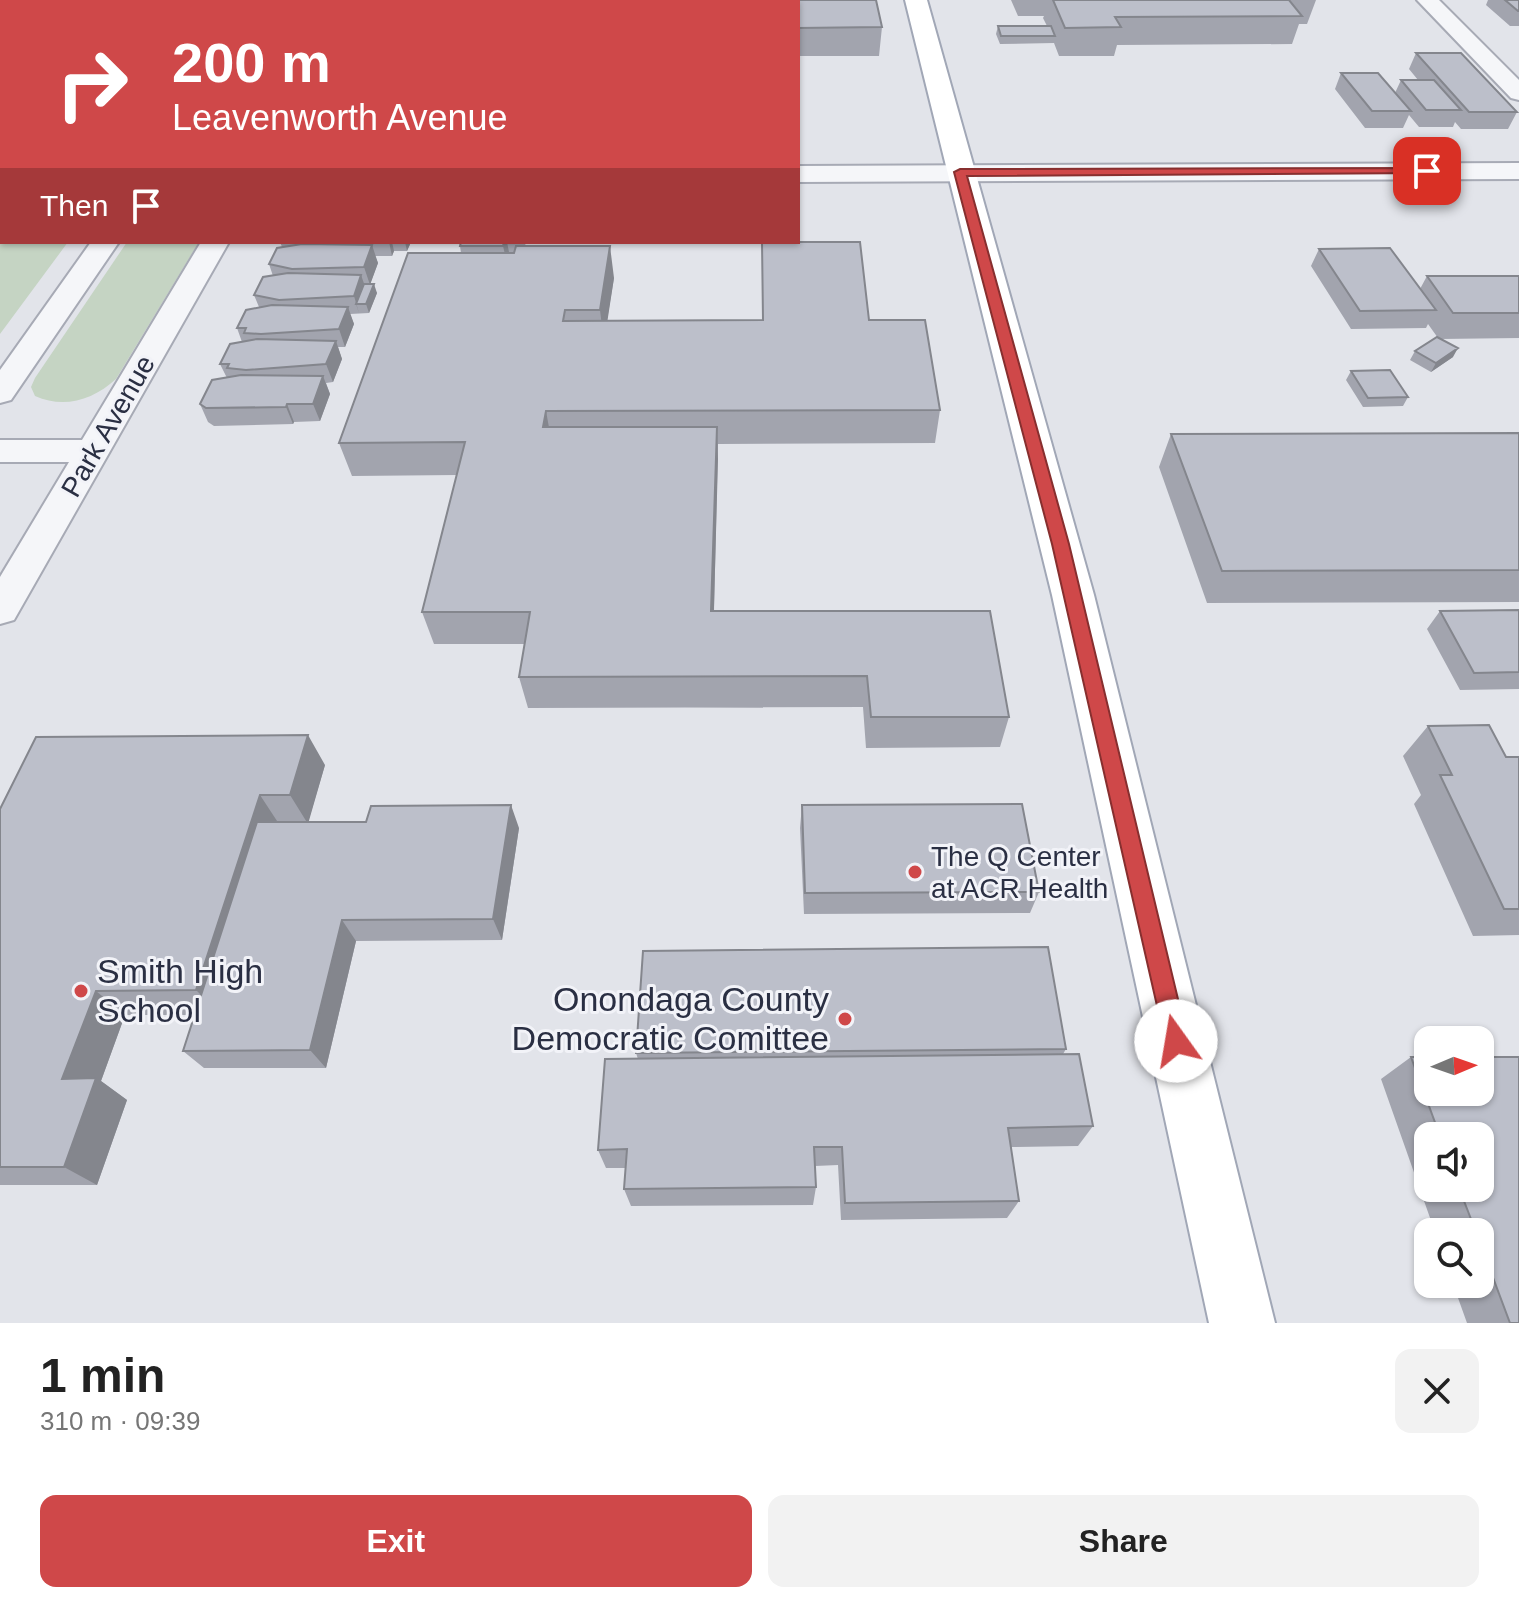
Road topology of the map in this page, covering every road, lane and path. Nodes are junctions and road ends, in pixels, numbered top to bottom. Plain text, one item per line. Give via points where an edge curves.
1 (916, 0) edge
2 (1427, 0) edge
3 (1519, 93) edge
4 (1519, 171) edge
5 (960, 172) junction
6 (800, 174) edge
7 (104, 244) edge
8 (214, 244) edge
9 (0, 393) edge
10 (0, 451) edge
11 (94, 451) junction
12 (0, 610) edge
13 (1242, 1323) edge

1 - 5 main road
2 - 3 street
4 - 5 street
5 - 6 street
5 - 13 main road via 1073,595
7 - 9 street
8 - 11 street, Park Avenue
10 - 11 street
11 - 12 street, Park Avenue

